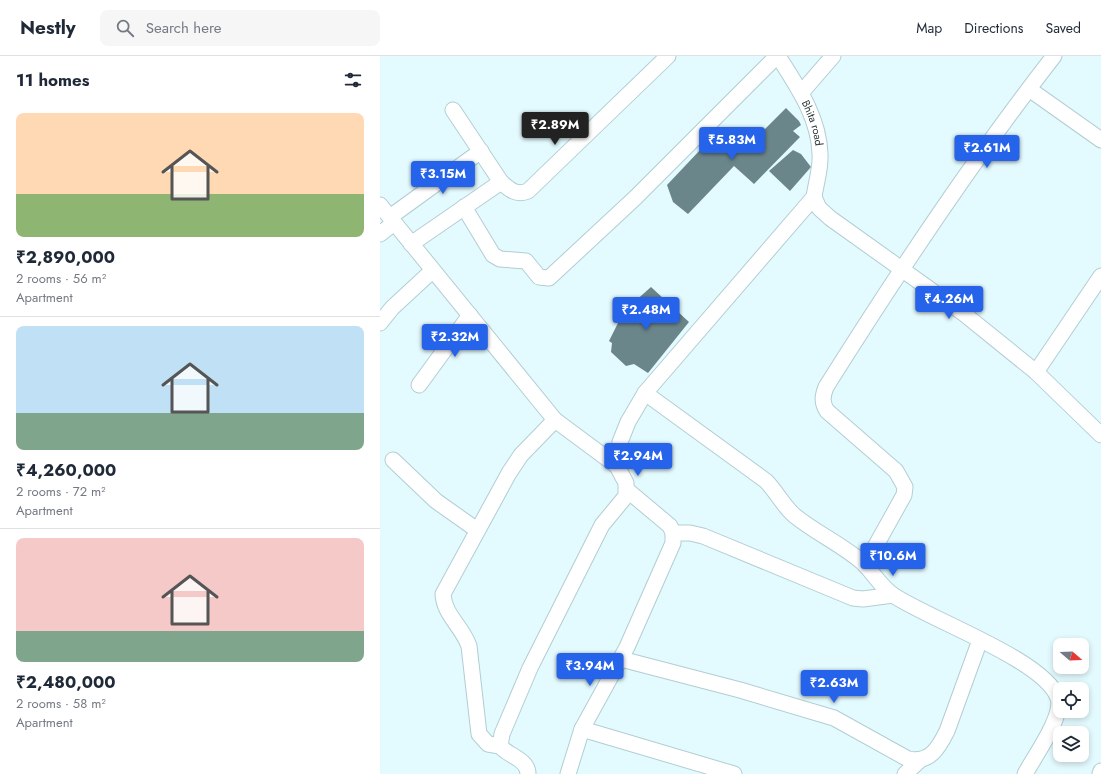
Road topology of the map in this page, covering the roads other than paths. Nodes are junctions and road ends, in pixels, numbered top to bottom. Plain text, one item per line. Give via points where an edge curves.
1 (668, 56) edge
2 (777, 56) edge
3 (833, 56) edge
4 (1054, 56) edge
5 (1028, 88) junction
6 (801, 93) junction
7 (453, 110) dead end
8 (1101, 140) edge
9 (481, 152) junction
10 (501, 182) junction
11 (814, 197) junction
12 (380, 205) edge
13 (464, 208) junction
14 (392, 220) junction
15 (380, 234) edge
16 (411, 244) junction
17 (902, 268) junction
18 (432, 271) junction
19 (1101, 276) edge
20 (470, 315) junction
21 (380, 323) edge
22 (1036, 372) junction
23 (420, 384) dead end
24 (645, 393) junction
25 (555, 420) junction
26 (1101, 435) edge
27 (393, 460) dead end
28 (617, 466) junction
29 (627, 490) junction
30 (477, 530) junction
31 (673, 533) junction
32 (865, 565) junction
33 (893, 595) junction
34 (980, 640) junction
35 (621, 659) junction
36 (582, 729) junction
37 (500, 746) junction
38 (919, 761) junction
39 (528, 774) edge
40 (568, 774) edge
41 (734, 774) edge
42 (905, 774) edge
43 (1025, 774) edge

1 - 10 street via 528,191 517,193
2 - 6 street, Bhita road
2 - 13 street via 549,278 539,277 526,261 500,259 494,255
3 - 6 street
4 - 5 street
5 - 8 street
5 - 17 street
6 - 11 street, Bhita road via 816,123 820,155
7 - 9 street
9 - 10 street
9 - 14 street
10 - 13 street
11 - 17 street via 830,218
11 - 24 street
12 - 14 street
13 - 16 street
14 - 15 street
14 - 16 street
16 - 18 street
17 - 22 street
17 - 32 street via 828,382 823,395 823,404 827,411 896,471 905,487 904,495
18 - 20 street
18 - 21 street via 392,308
19 - 22 street
20 - 23 street
20 - 25 street
22 - 26 street
24 - 28 street via 620,442
24 - 32 street via 766,481 796,517
25 - 28 street
25 - 30 street via 521,455 508,473
27 - 30 street via 436,501
28 - 29 street
29 - 31 street via 662,517
29 - 37 street via 623,501 602,525 530,668 502,734
30 - 37 street via 442,594 447,611 469,646 479,734 488,744
31 - 33 street via 702,536 853,598
31 - 35 street via 673,543 666,561
32 - 33 street via 877,581
33 - 34 street
34 - 38 street via 947,731 929,756
34 - 43 street via 1031,669 1052,686 1058,698 1059,706 1054,722
35 - 36 street
35 - 38 street via 834,718 908,760
36 - 40 street
36 - 41 street
37 - 39 street via 504,752 524,763
38 - 42 street

